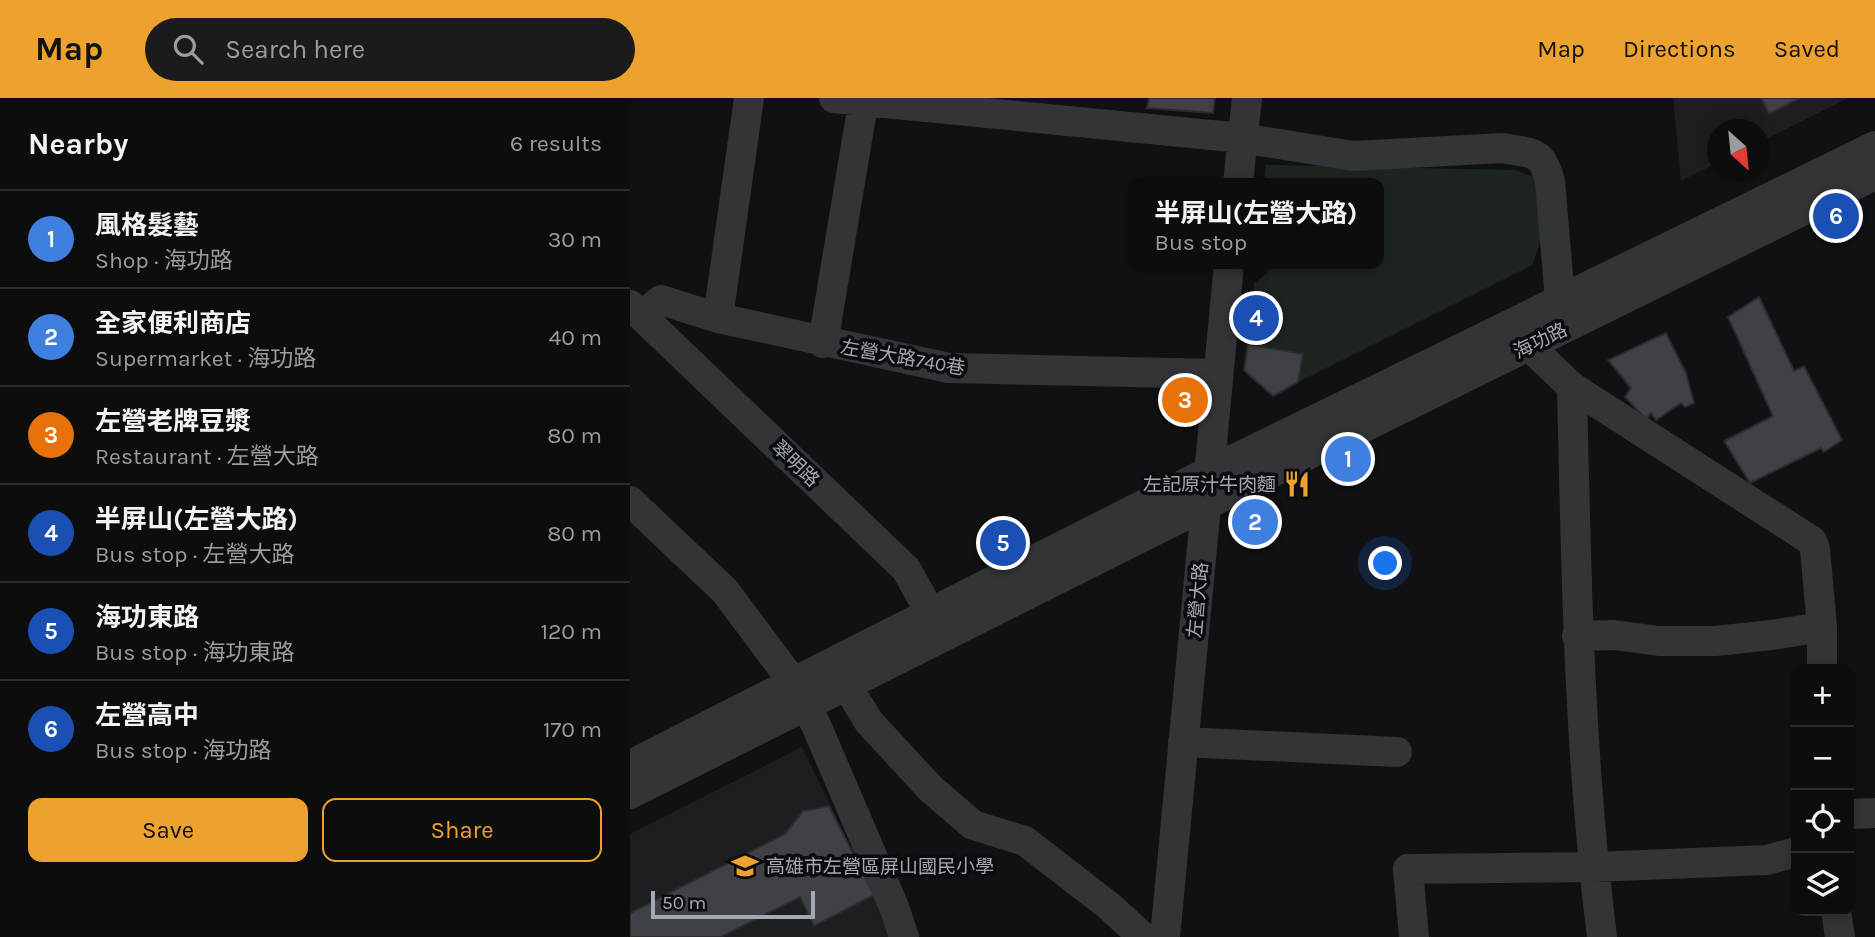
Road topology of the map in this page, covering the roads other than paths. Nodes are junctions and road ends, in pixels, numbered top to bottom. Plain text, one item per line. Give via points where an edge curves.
1 (749, 98) edge
2 (1247, 98) edge
3 (853, 99) edge
4 (1242, 138) junction
5 (1875, 146) edge
6 (1875, 175) edge
7 (1238, 178) edge
8 (1228, 269) edge
9 (636, 311) edge
10 (1566, 312) junction
11 (719, 318) junction
12 (1522, 334) junction
13 (823, 343) junction
14 (1218, 374) junction
15 (1572, 387) junction
16 (1208, 471) junction
17 (630, 501) edge
18 (1206, 505) junction
19 (937, 624) junction
20 (1822, 627) junction
21 (1577, 636) junction
22 (1822, 664) edge
23 (839, 673) junction
24 (799, 694) junction
25 (1183, 743) junction
26 (1397, 752) dead end
27 (630, 765) edge
28 (630, 794) edge
29 (1875, 813) edge
30 (1854, 814) edge
31 (1792, 853) edge
32 (1593, 867) junction
33 (1837, 916) edge
34 (904, 937) edge
35 (1143, 937) edge
36 (1165, 937) edge
37 (1413, 937) edge
38 (1602, 937) edge
39 (1840, 937) edge

1 - 11 street
2 - 4 street
3 - 4 street
3 - 13 street
4 - 7 street
4 - 10 street via 1353,156 1503,148 1541,157 1550,181
5 - 10 street, 海功路
6 - 10 street, 海功路
8 - 14 street, 左營大路
9 - 11 street, 左營大路740巷 via 661,300
9 - 19 street, 翠明路 via 906,569
10 - 12 street, 海功路
11 - 13 street, 左營大路740巷
12 - 15 street
12 - 16 street, 海功路
12 - 18 street, 海功路
13 - 14 street, 左營大路740巷 via 949,368
14 - 16 street, 左營大路
15 - 20 street via 1812,541
15 - 21 street
16 - 18 street, 左營大路
16 - 19 street, 海功路
17 - 24 street via 725,591
18 - 19 street, 海功路
18 - 25 street, 左營大路
19 - 23 street
20 - 21 street via 1716,640
20 - 22 street
21 - 32 street
23 - 24 street
23 - 35 street via 869,722 931,789 973,825 1025,841
24 - 27 street
24 - 28 street
24 - 34 street
25 - 26 street
25 - 36 street, 左營大路
29 - 30 street
31 - 32 street via 1767,860
32 - 37 street via 1408,869
32 - 38 street
33 - 39 street

